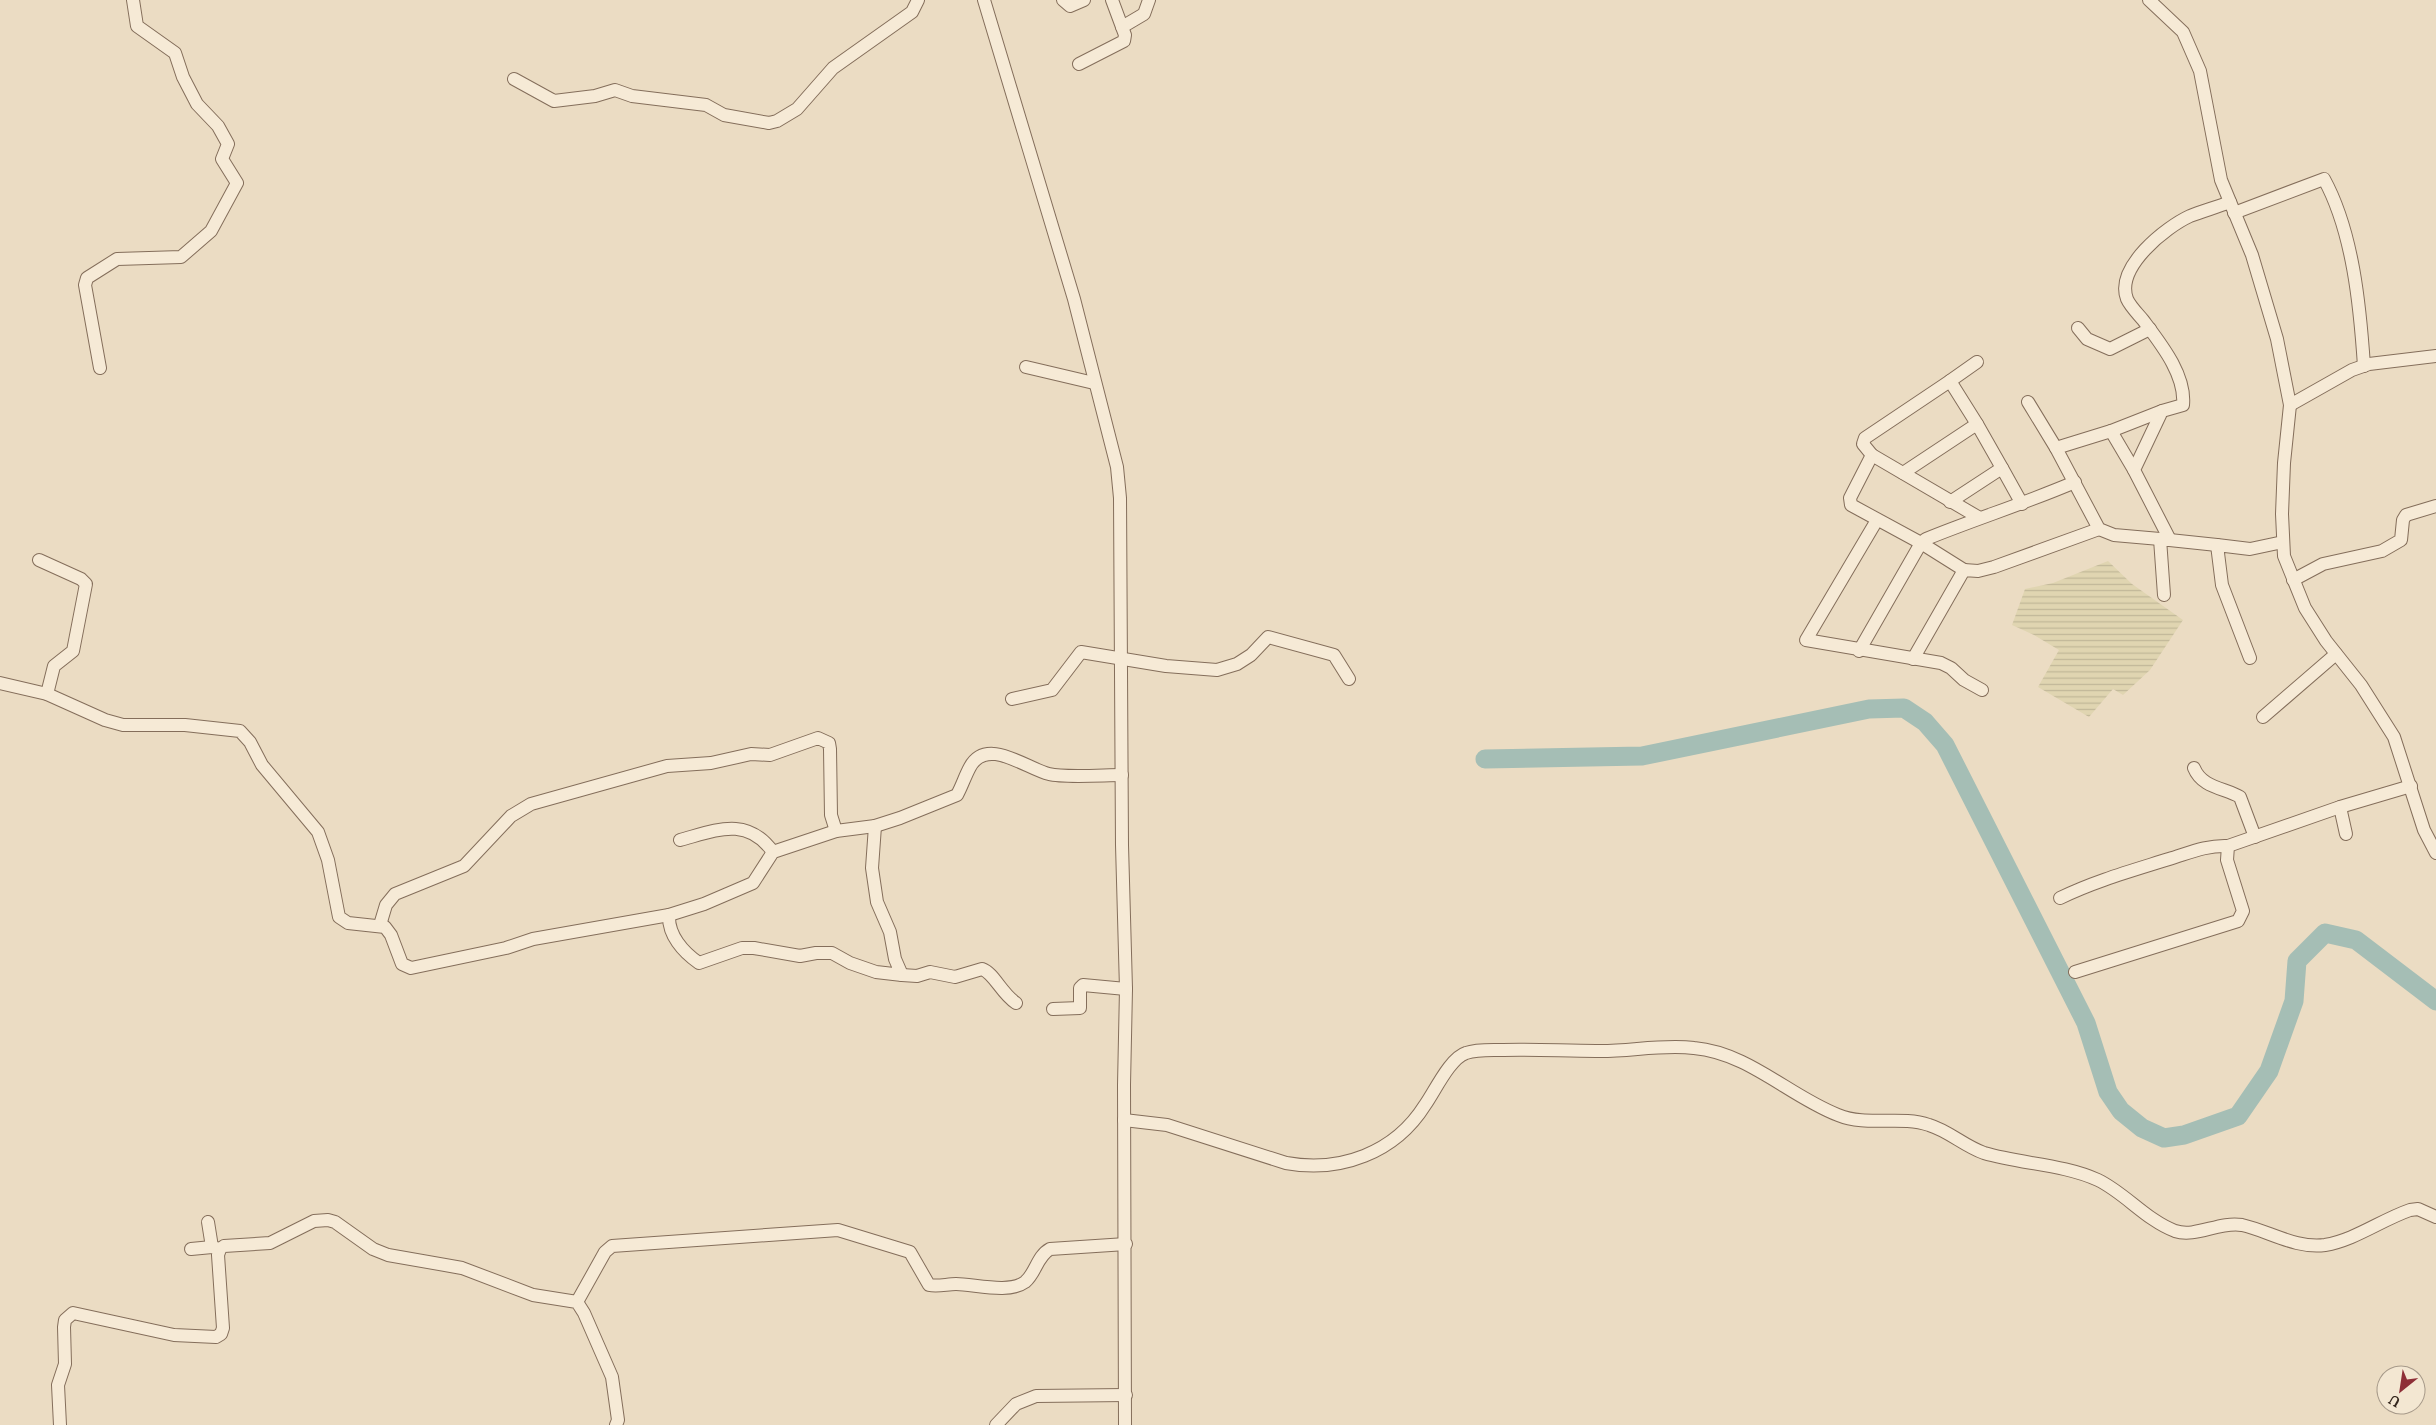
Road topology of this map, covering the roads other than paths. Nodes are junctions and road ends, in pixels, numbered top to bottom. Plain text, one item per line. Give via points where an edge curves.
1 (133, 0) edge
2 (918, 0) edge
3 (984, 0) edge
4 (1063, 0) edge
5 (1084, 0) edge
6 (1112, 0) edge
7 (1148, 0) edge
8 (2149, 0) edge
9 (1126, 25) junction
10 (1078, 64) dead end
11 (514, 79) dead end
12 (2232, 207) junction
13 (2078, 328) dead end
14 (2150, 329) junction
15 (2436, 356) edge
16 (1978, 362) dead end
17 (2364, 366) junction
18 (1026, 367) dead end
19 (100, 368) dead end
20 (1950, 381) junction
21 (1094, 383) junction
22 (2028, 402) dead end
23 (2290, 405) junction
24 (2162, 410) junction
25 (1977, 424) junction
26 (2111, 431) junction
27 (2056, 448) junction
28 (1872, 455) junction
29 (2002, 468) junction
30 (2134, 470) junction
31 (1903, 473) junction
32 (2075, 482) junction
33 (1950, 502) junction
34 (2022, 504) junction
35 (2436, 506) edge
36 (1978, 518) junction
37 (1877, 520) junction
38 (2099, 529) junction
39 (2165, 540) junction
40 (2282, 542) junction
41 (1921, 543) junction
42 (2217, 545) junction
43 (39, 560) dead end
44 (1964, 570) junction
45 (2293, 580) junction
46 (2164, 595) dead end
47 (1859, 651) junction
48 (2336, 654) junction
49 (2250, 658) dead end
50 (1121, 659) junction
51 (1913, 659) junction
52 (1349, 679) dead end
53 (0, 683) edge
54 (1982, 690) dead end
55 (47, 694) junction
56 (1012, 699) dead end
57 (2263, 717) dead end
58 (2194, 768) dead end
59 (1122, 775) junction
60 (2411, 786) junction
61 (2340, 807) junction
62 (874, 826) junction
63 (836, 831) junction
64 (2346, 834) dead end
65 (2255, 837) junction
66 (680, 840) dead end
67 (2228, 846) junction
68 (773, 852) junction
69 (2436, 853) edge
70 (2060, 898) dead end
71 (669, 915) junction
72 (380, 925) junction
73 (2075, 972) dead end
74 (902, 974) junction
75 (1126, 989) junction
76 (1016, 1003) dead end
77 (1053, 1009) dead end
78 (1124, 1120) junction
79 (2436, 1217) edge
80 (208, 1222) dead end
81 (1126, 1244) junction
82 (216, 1248) junction
83 (191, 1249) dead end
84 (577, 1302) junction
85 (1126, 1395) junction
86 (60, 1425) edge
87 (616, 1425) edge
88 (996, 1425) edge
89 (1125, 1425) edge

1 - 19 street via 137,26 176,53 183,77 197,104 220,128 228,144 222,159 237,183 211,231 181,257 117,259 87,278 85,285
2 - 11 street via 912,12 833,68 797,109 777,121 724,115 706,105 632,96 614,90 554,101
3 - 21 street via 1074,299
4 - 5 street via 1070,6
6 - 9 street
7 - 9 street via 1144,14
8 - 12 street via 2183,32 2200,71 2221,180
9 - 10 street via 1120,45
12 - 14 street via 2189,217 2150,243 2133,266 2125,282 2127,299
12 - 17 street via 2324,179 2341,218 2360,314
12 - 23 street via 2252,255 2266,302
13 - 14 street via 2087,339 2110,349
14 - 24 street via 2180,379 2184,394 2183,405
15 - 17 street
16 - 20 street
17 - 23 street
18 - 21 street
20 - 25 street
20 - 28 street via 1865,438 1863,444
21 - 50 street via 1117,467
22 - 27 street
23 - 40 street via 2284,463
24 - 26 street
24 - 30 street
25 - 29 street
25 - 31 street
26 - 27 street
26 - 30 street
27 - 32 street
28 - 31 street
28 - 37 street via 1849,502
29 - 33 street
29 - 34 street
30 - 39 street
31 - 33 street
32 - 34 street
32 - 38 street
33 - 36 street
34 - 36 street
35 - 45 street via 2406,515 2401,540 2382,551 2334,560
36 - 41 street
37 - 41 street
37 - 47 street via 1806,640
38 - 39 street via 2114,535
38 - 44 street via 1994,567
39 - 42 street
39 - 46 street
40 - 42 street via 2250,549
40 - 45 street
41 - 44 street
41 - 47 street
42 - 49 street via 2222,585
43 - 55 street via 86,584 73,651 54,666
44 - 51 street
45 - 48 street via 2304,608
47 - 51 street
48 - 57 street
48 - 60 street via 2394,737
50 - 52 street via 1191,670 1217,670 1237,664 1268,637 1334,655
50 - 56 street via 1081,652 1052,690
50 - 59 street
51 - 54 street via 1941,663
53 - 55 street
55 - 72 street via 123,725 185,725 240,731 262,765 318,832 328,860 339,917 348,923
58 - 65 street via 2202,779 2240,798
59 - 62 street via 1051,775 1006,755 993,754 976,760 970,766 957,795
59 - 75 street
60 - 61 street
60 - 69 street via 2424,830
61 - 64 street
61 - 65 street
62 - 63 street
62 - 74 street via 872,868 878,902
63 - 68 street
63 - 72 street via 831,815 830,749 829,742 824,739 818,738 770,755 751,754 711,763 667,766 531,804 511,816 464,866 395,894 386,905
65 - 67 street
66 - 68 street via 725,828 741,829 755,834
67 - 70 street via 2194,850 2103,879
67 - 73 street via 2227,860 2243,911 2238,921
68 - 71 street via 753,883
71 - 72 street via 533,939 506,948 411,968 402,964 388,929
71 - 74 street via 674,937 687,954 699,962 742,948 754,948 800,956 832,954 876,972
74 - 76 street via 918,976 930,972 955,977 982,969 992,974 1005,996
75 - 77 street via 1083,985 1079,1010
75 - 78 street
78 - 79 street via 1168,1125 1286,1163 1335,1165 1367,1156 1394,1138 1420,1113 1457,1059 1466,1053 1694,1048 1752,1067 1846,1119 1925,1124 1978,1151 2095,1179 2154,1219 2181,1232 2238,1225 2292,1242 2321,1246 2347,1240 2410,1210 2418,1209
78 - 81 street
80 - 82 street
81 - 84 street via 1050,1249 1022,1284 986,1289 958,1284 930,1285 910,1252 838,1230 612,1246 604,1252
81 - 85 street
82 - 83 street
82 - 84 street via 270,1243 314,1221 328,1220 373,1250 388,1255 462,1268 533,1295
82 - 86 street via 223,1328 218,1336 174,1335 73,1312 69,1315 64,1327 65,1364 58,1385
84 - 87 street via 612,1377
85 - 88 street via 1036,1396 1016,1404
85 - 89 street

